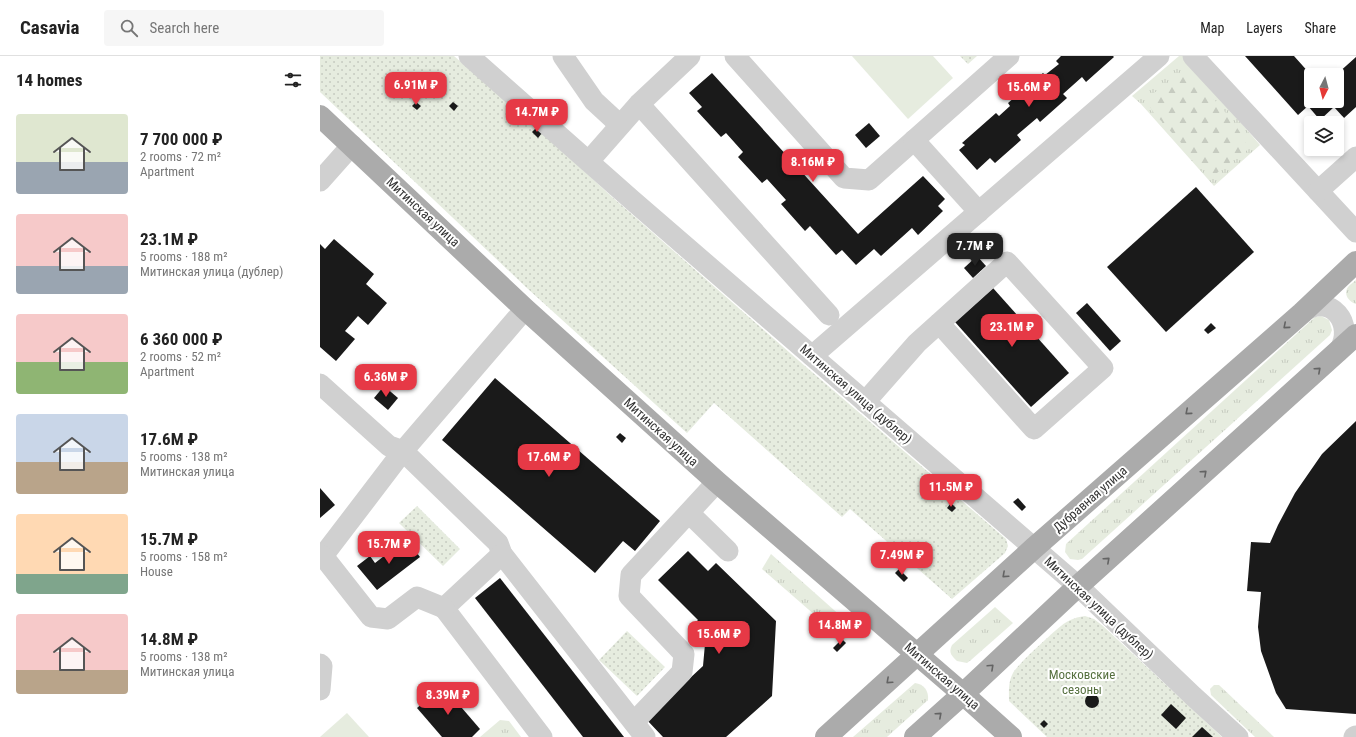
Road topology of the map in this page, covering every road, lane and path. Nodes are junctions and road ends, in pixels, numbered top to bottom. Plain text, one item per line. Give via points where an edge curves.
1 (469, 56) edge
2 (563, 56) edge
3 (690, 56) edge
4 (735, 56) edge
5 (1009, 56) edge
6 (1159, 56) edge
7 (1193, 56) edge
8 (639, 104) junction
9 (320, 116) edge
10 (620, 125) junction
11 (914, 140) junction
12 (352, 145) junction
13 (1356, 157) edge
14 (589, 162) junction
15 (320, 181) edge
16 (1318, 191) junction
17 (979, 212) junction
18 (1356, 232) edge
19 (1352, 266) edge
20 (525, 309) junction
21 (1302, 313) junction
22 (829, 315) dead end
23 (1356, 315) edge
24 (939, 323) junction
25 (1356, 335) edge
26 (1339, 351) junction
27 (812, 356) junction
28 (320, 384) edge
29 (865, 402) junction
30 (403, 451) junction
31 (717, 482) junction
32 (689, 513) junction
33 (1034, 548) junction
34 (728, 551) dead end
35 (502, 554) junction
36 (321, 556) edge
37 (1078, 586) junction
38 (444, 608) junction
39 (918, 654) junction
40 (320, 664) edge
41 (320, 690) edge
42 (963, 694) junction
43 (639, 730) edge
44 (542, 737) edge
45 (826, 737) edge
46 (914, 737) edge
47 (1011, 737) edge
48 (1238, 737) edge

1 - 14 street, Митинская улица (дублер)
2 - 10 street via 594,101
3 - 8 street
4 - 11 street via 844,178 869,180
5 - 11 street
6 - 17 street
7 - 16 street
8 - 10 street
8 - 22 street
9 - 12 main road, Митинская улица
10 - 14 street
11 - 17 street
12 - 15 street
12 - 20 main road, Митинская улица
13 - 16 street
14 - 27 street, Митинская улица (дублер)
16 - 18 street
17 - 27 street
19 - 21 main road, Дубравная улица
19 - 23 street via 1340,281 1340,295 1346,308
20 - 30 street
20 - 31 main road, Митинская улица
21 - 26 street via 1319,305 1328,306 1340,313 1347,330 1346,339
21 -> 33 main road, Дубравная улица
24 - 24 street via 1007,262 1103,368 1034,429
24 - 29 street via 917,343
25 - 26 main road
37 -> 26 main road
27 - 29 street, Митинская улица (дублер)
28 - 30 street via 389,446
29 - 33 street, Митинская улица (дублер)
30 - 35 street via 498,543
30 - 36 street
31 - 32 street
31 - 39 main road, Митинская улица
32 - 34 street
32 - 43 street via 631,575 629,596 684,654 682,672
33 - 37 street, Митинская улица (дублер)
33 -> 39 main road, Дубравная улица
35 - 38 street
35 - 43 street
36 - 38 street via 371,617 388,619 417,597
42 -> 37 main road
37 - 48 street, Митинская улица (дублер)
38 - 44 street
39 - 42 main road, Митинская улица
39 -> 45 main road, Дубравная улица
40 - 41 street
46 -> 42 main road
42 - 47 main road, Митинская улица

